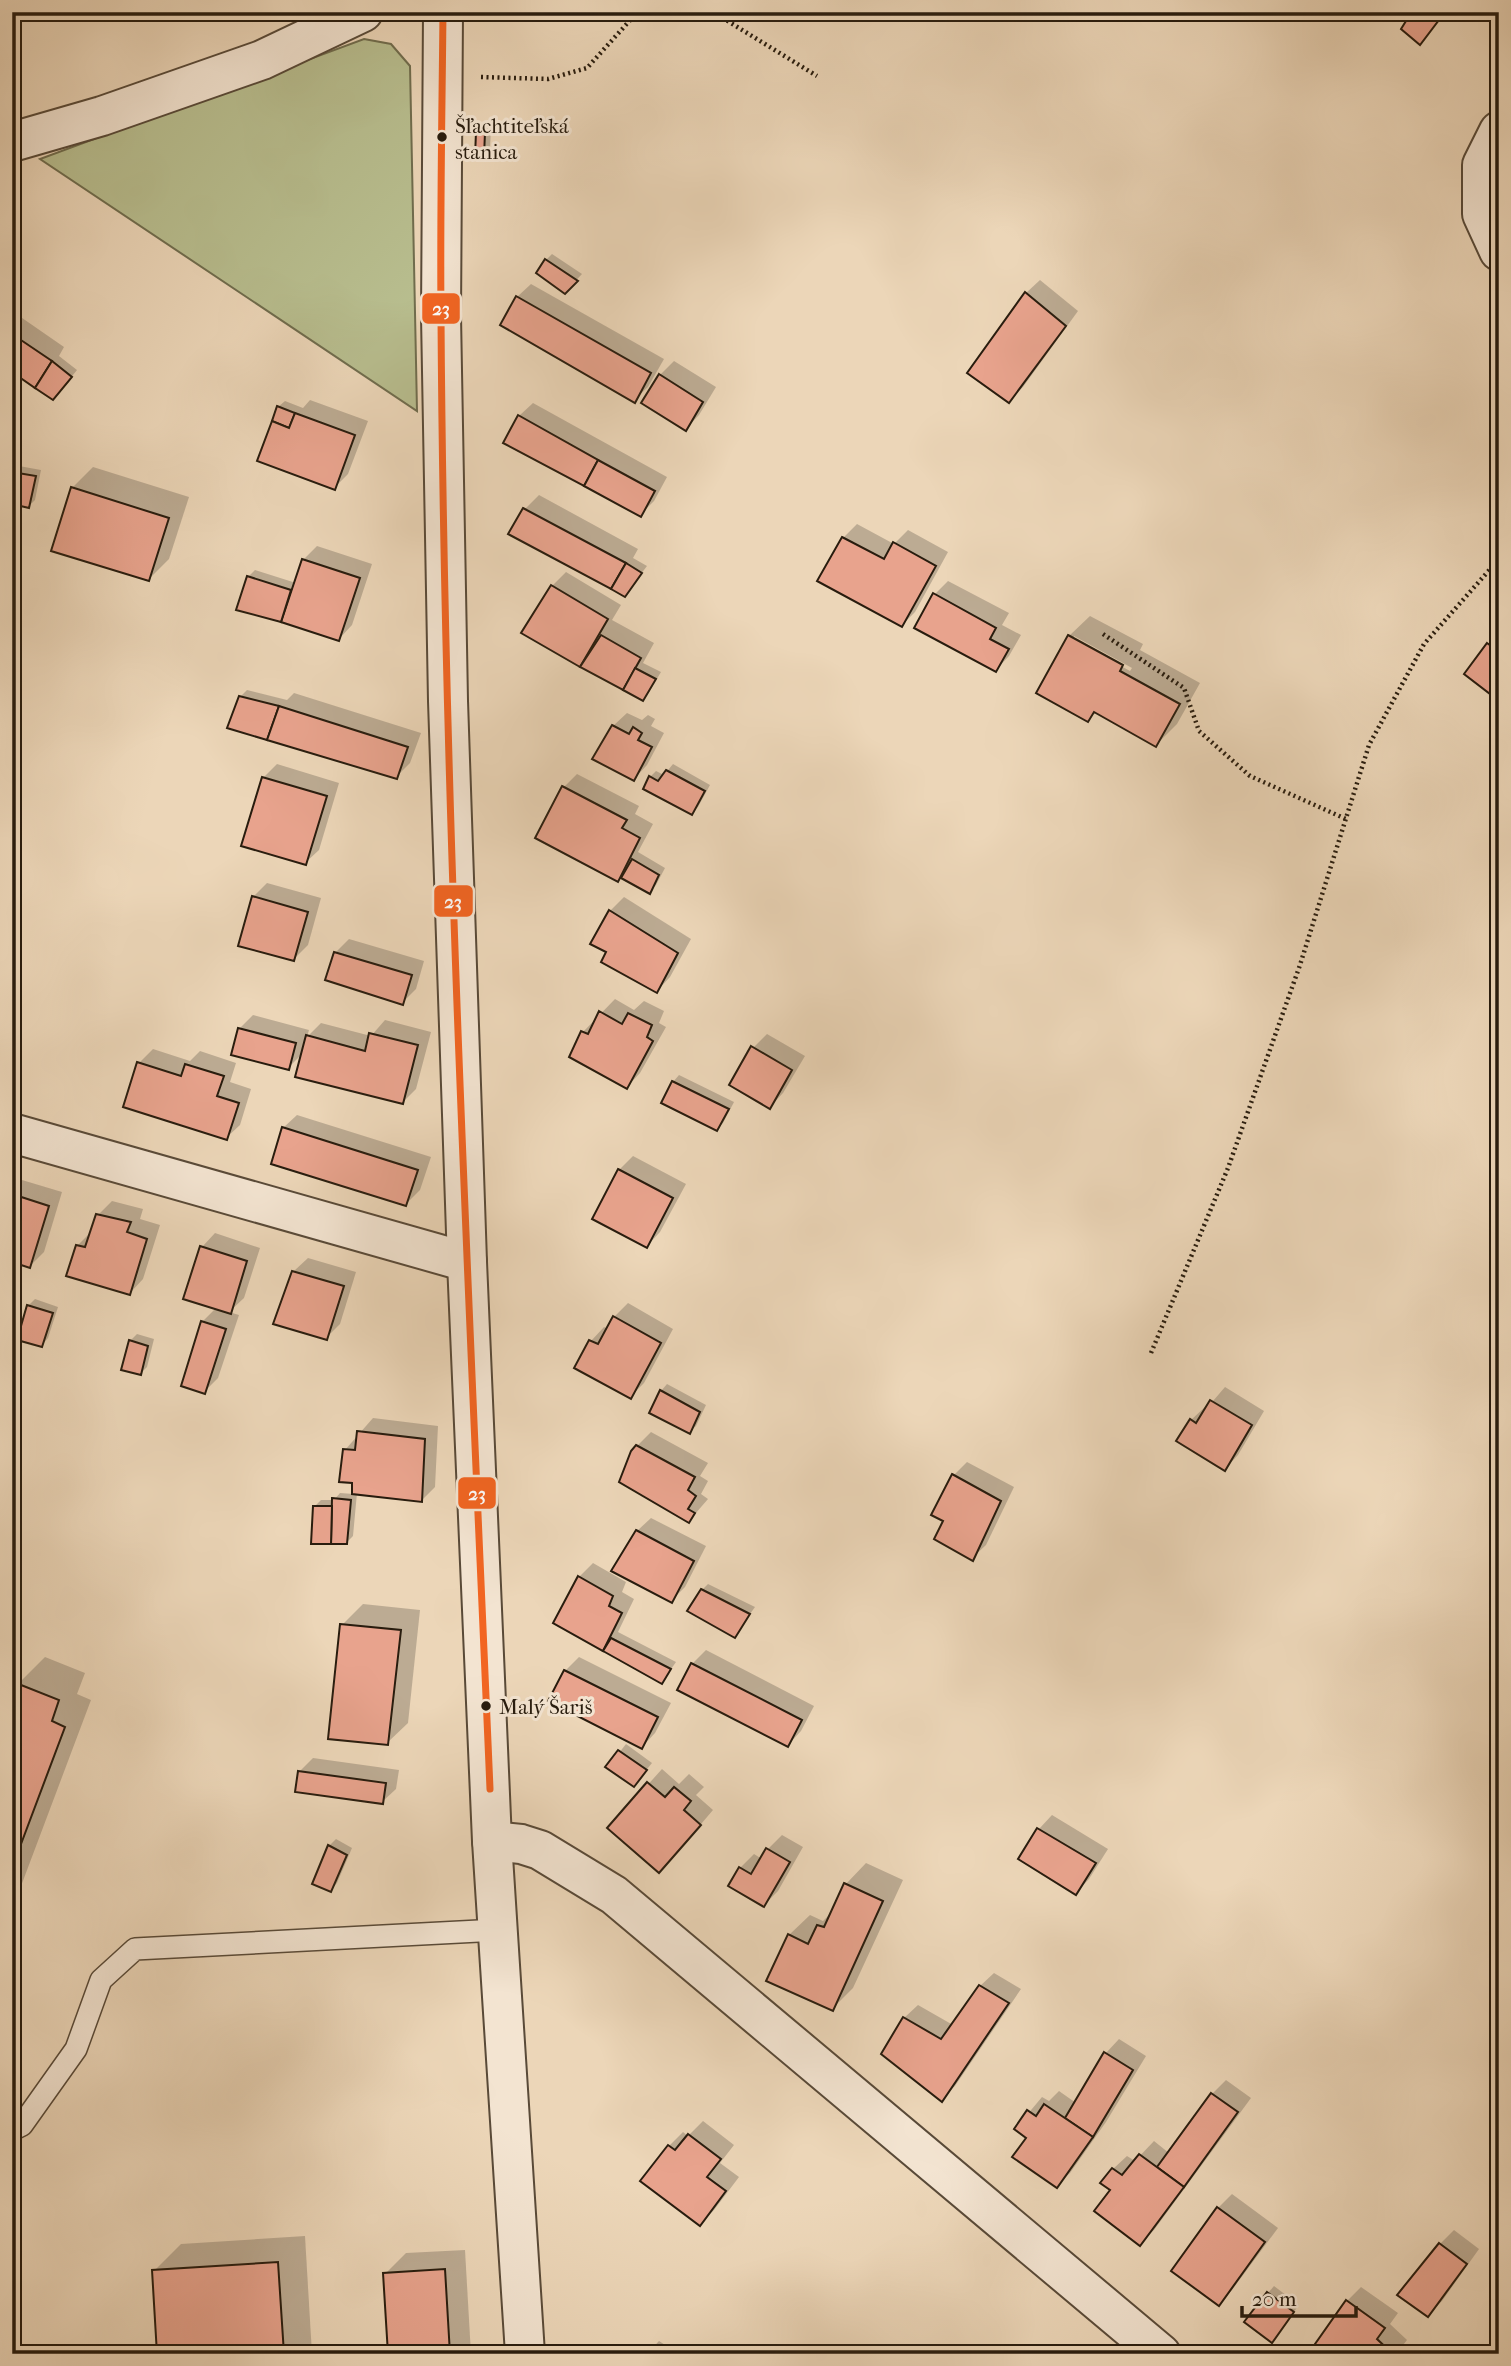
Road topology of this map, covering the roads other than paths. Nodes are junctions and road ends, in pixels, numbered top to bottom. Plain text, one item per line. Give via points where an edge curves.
1 (363, 12) edge
2 (443, 12) edge
3 (1499, 131) edge
4 (12, 142) edge
5 (1499, 251) edge
6 (12, 1133) edge
7 (467, 1262) junction
8 (492, 1841) junction
9 (498, 1930) junction
10 (12, 2130) edge
11 (525, 2354) edge
12 (1161, 2354) edge

1 - 4 street via 262,60
2 - 7 street via 440,316
3 - 5 street via 1482,165 1482,214
6 - 7 street
7 - 8 street
8 - 9 street
8 - 12 street via 540,1850 614,1895
9 - 10 lane via 135,1949 101,1980 76,2049 22,2125
9 - 11 street

